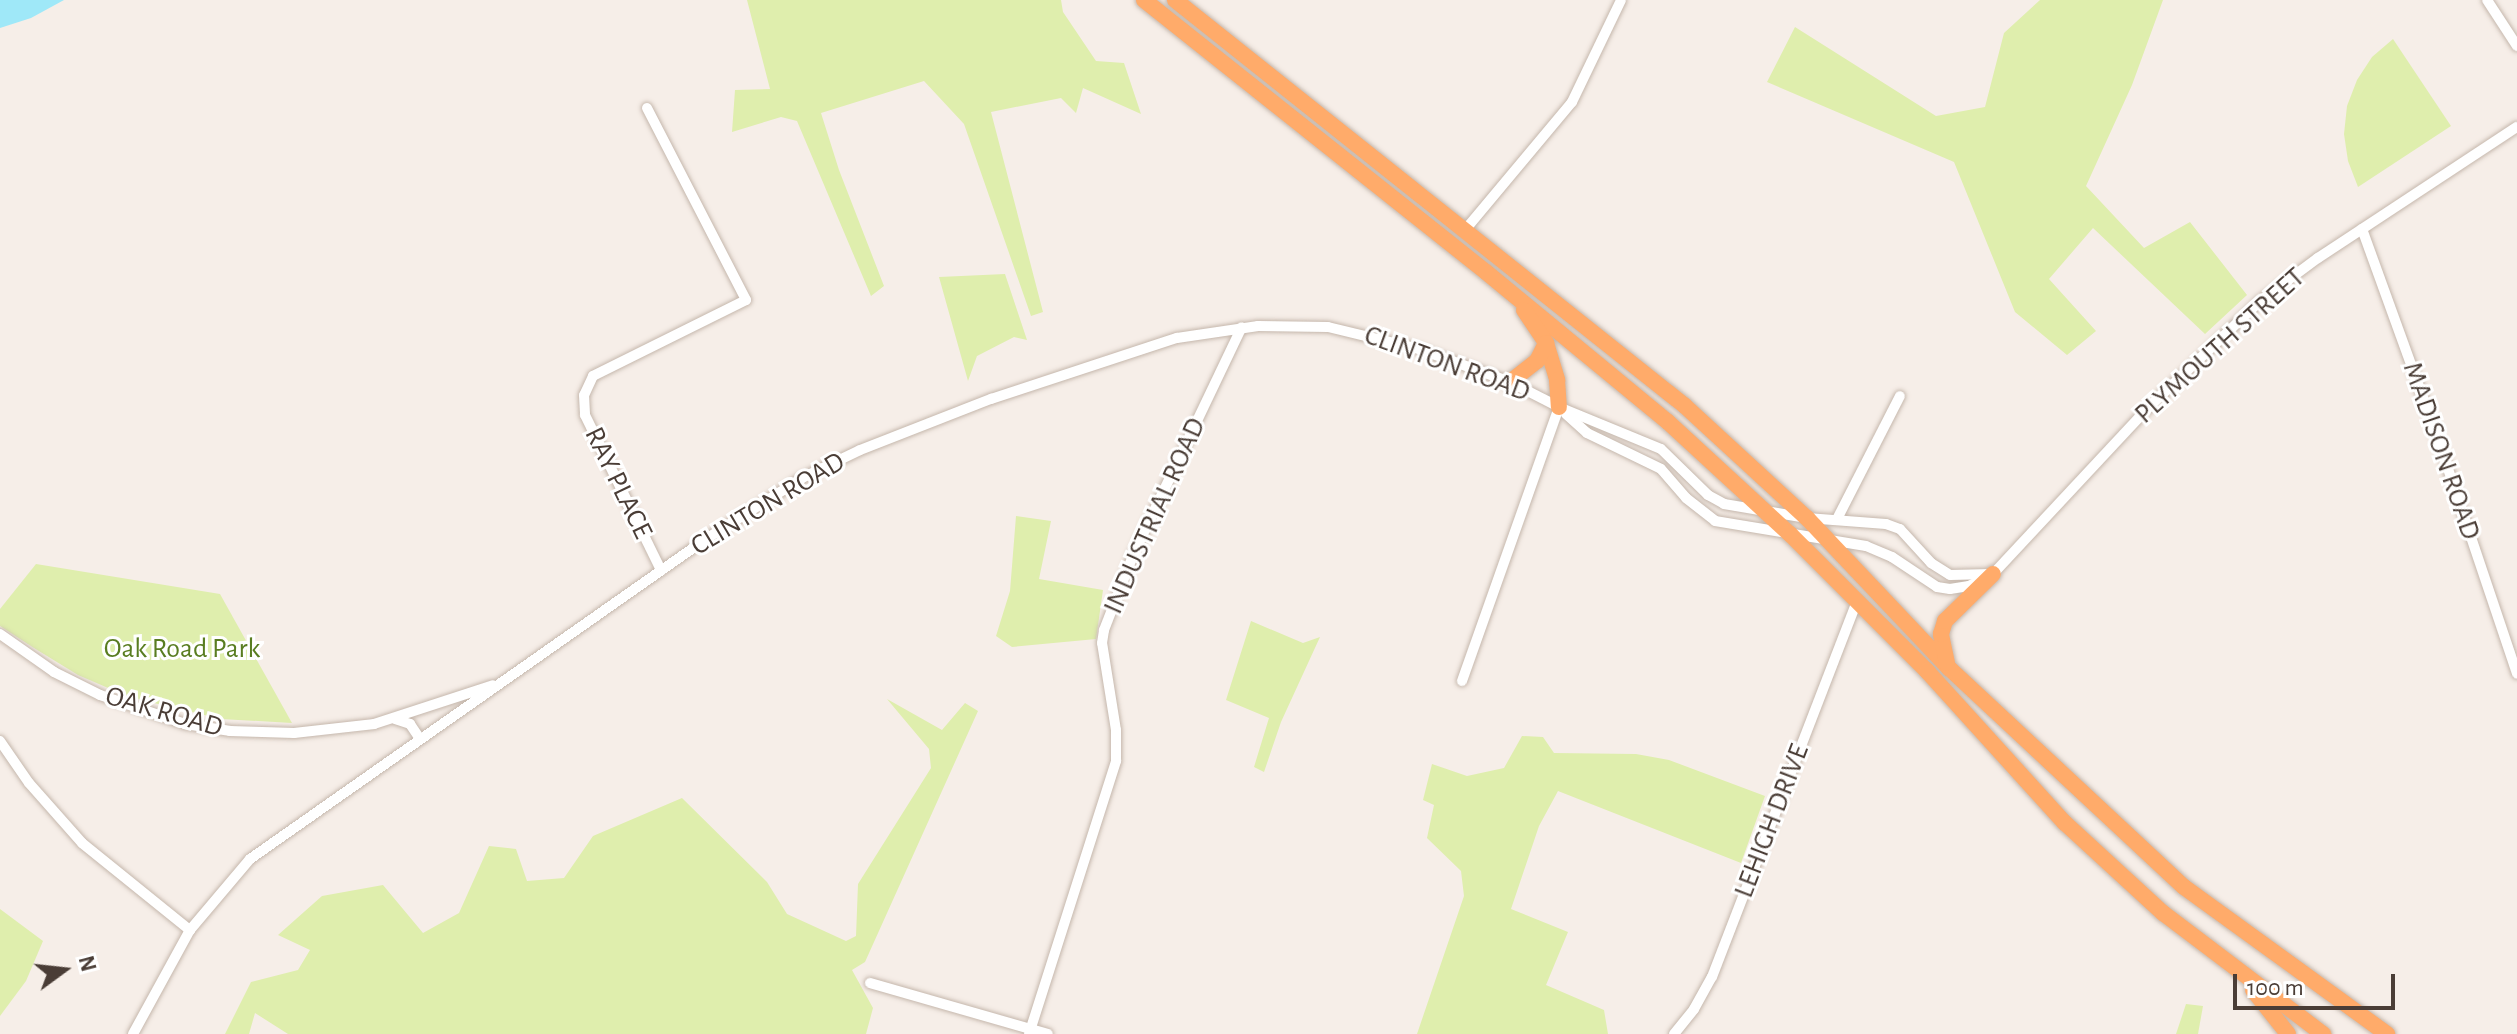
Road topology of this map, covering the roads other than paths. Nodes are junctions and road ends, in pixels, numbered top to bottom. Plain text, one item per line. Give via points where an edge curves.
1 (1144, 0) edge
2 (1175, 0) edge
3 (1621, 0) edge
4 (2487, 0) edge
5 (2517, 46) edge
6 (647, 108) dead end
7 (2517, 127) edge
8 (2362, 229) junction
9 (1465, 230) junction
10 (1486, 272) junction
11 (1242, 327) junction
12 (1546, 343) junction
13 (1510, 382) junction
14 (1900, 396) dead end
15 (1559, 407) junction
16 (1763, 510) junction
17 (1807, 518) junction
18 (1837, 519) junction
19 (1790, 534) junction
20 (1827, 540) junction
21 (661, 570) junction
22 (1993, 574) junction
23 (1857, 602) junction
24 (0, 634) edge
25 (1949, 668) junction
26 (2517, 674) edge
27 (1462, 681) dead end
28 (499, 684) junction
29 (391, 720) junction
30 (420, 739) junction
31 (0, 741) edge
32 (190, 930) junction
33 (2239, 973) junction
34 (870, 983) dead end
35 (1030, 1032) edge
36 (133, 1034) edge
37 (1048, 1034) edge
38 (1674, 1034) edge
39 (2288, 1034) edge
40 (2323, 1034) edge
41 (2387, 1034) edge

1 - 10 highway
2 - 9 highway
3 - 9 street via 1572,102
4 - 5 street
6 - 21 street, RAY PLACE via 746,300 593,376 584,395 585,415
7 - 8 street, PLYMOUTH STREET
8 - 22 street, PLYMOUTH STREET via 2286,281 2216,341
8 - 26 street, MADISON ROAD
9 - 17 highway via 1685,406
10 - 12 highway via 1528,313
10 - 16 highway via 1668,422
11 - 13 street, CLINTON ROAD via 1351,330
11 - 21 street, CLINTON ROAD via 1121,353 860,450 802,478
11 - 35 street, INDUSTRIAL ROAD via 1134,553 1104,630 1116,761
12 - 13 highway via 1537,361
12 - 15 highway
13 - 15 street, CLINTON ROAD
14 - 18 street
15 - 16 street via 1661,449 1724,504
15 - 19 street via 1587,433 1661,469 1715,521
15 - 27 street
16 - 17 street
16 - 19 highway
17 - 18 street
17 - 20 highway
18 - 22 street via 1900,529 1931,563 1950,575
19 - 20 street
19 - 23 highway
20 - 22 street, PLYMOUTH STREET via 1880,550 1937,587 1969,586
20 - 25 highway
21 - 28 street, CLINTON ROAD
22 - 25 highway via 1945,621 1942,648
23 - 33 highway via 2065,823 2163,913
23 - 38 street, LEHIGH DRIVE via 1712,977
24 - 29 street, OAK ROAD via 75,683 185,724 294,733
25 - 41 highway via 2184,887
28 - 29 street, OAK ROAD
28 - 30 street, CLINTON ROAD
29 - 30 street via 407,722
30 - 32 street, CLINTON ROAD via 250,859
31 - 32 street via 82,843
32 - 36 street, CLINTON ROAD
33 - 39 highway
33 - 40 highway
34 - 35 street
35 - 37 street

